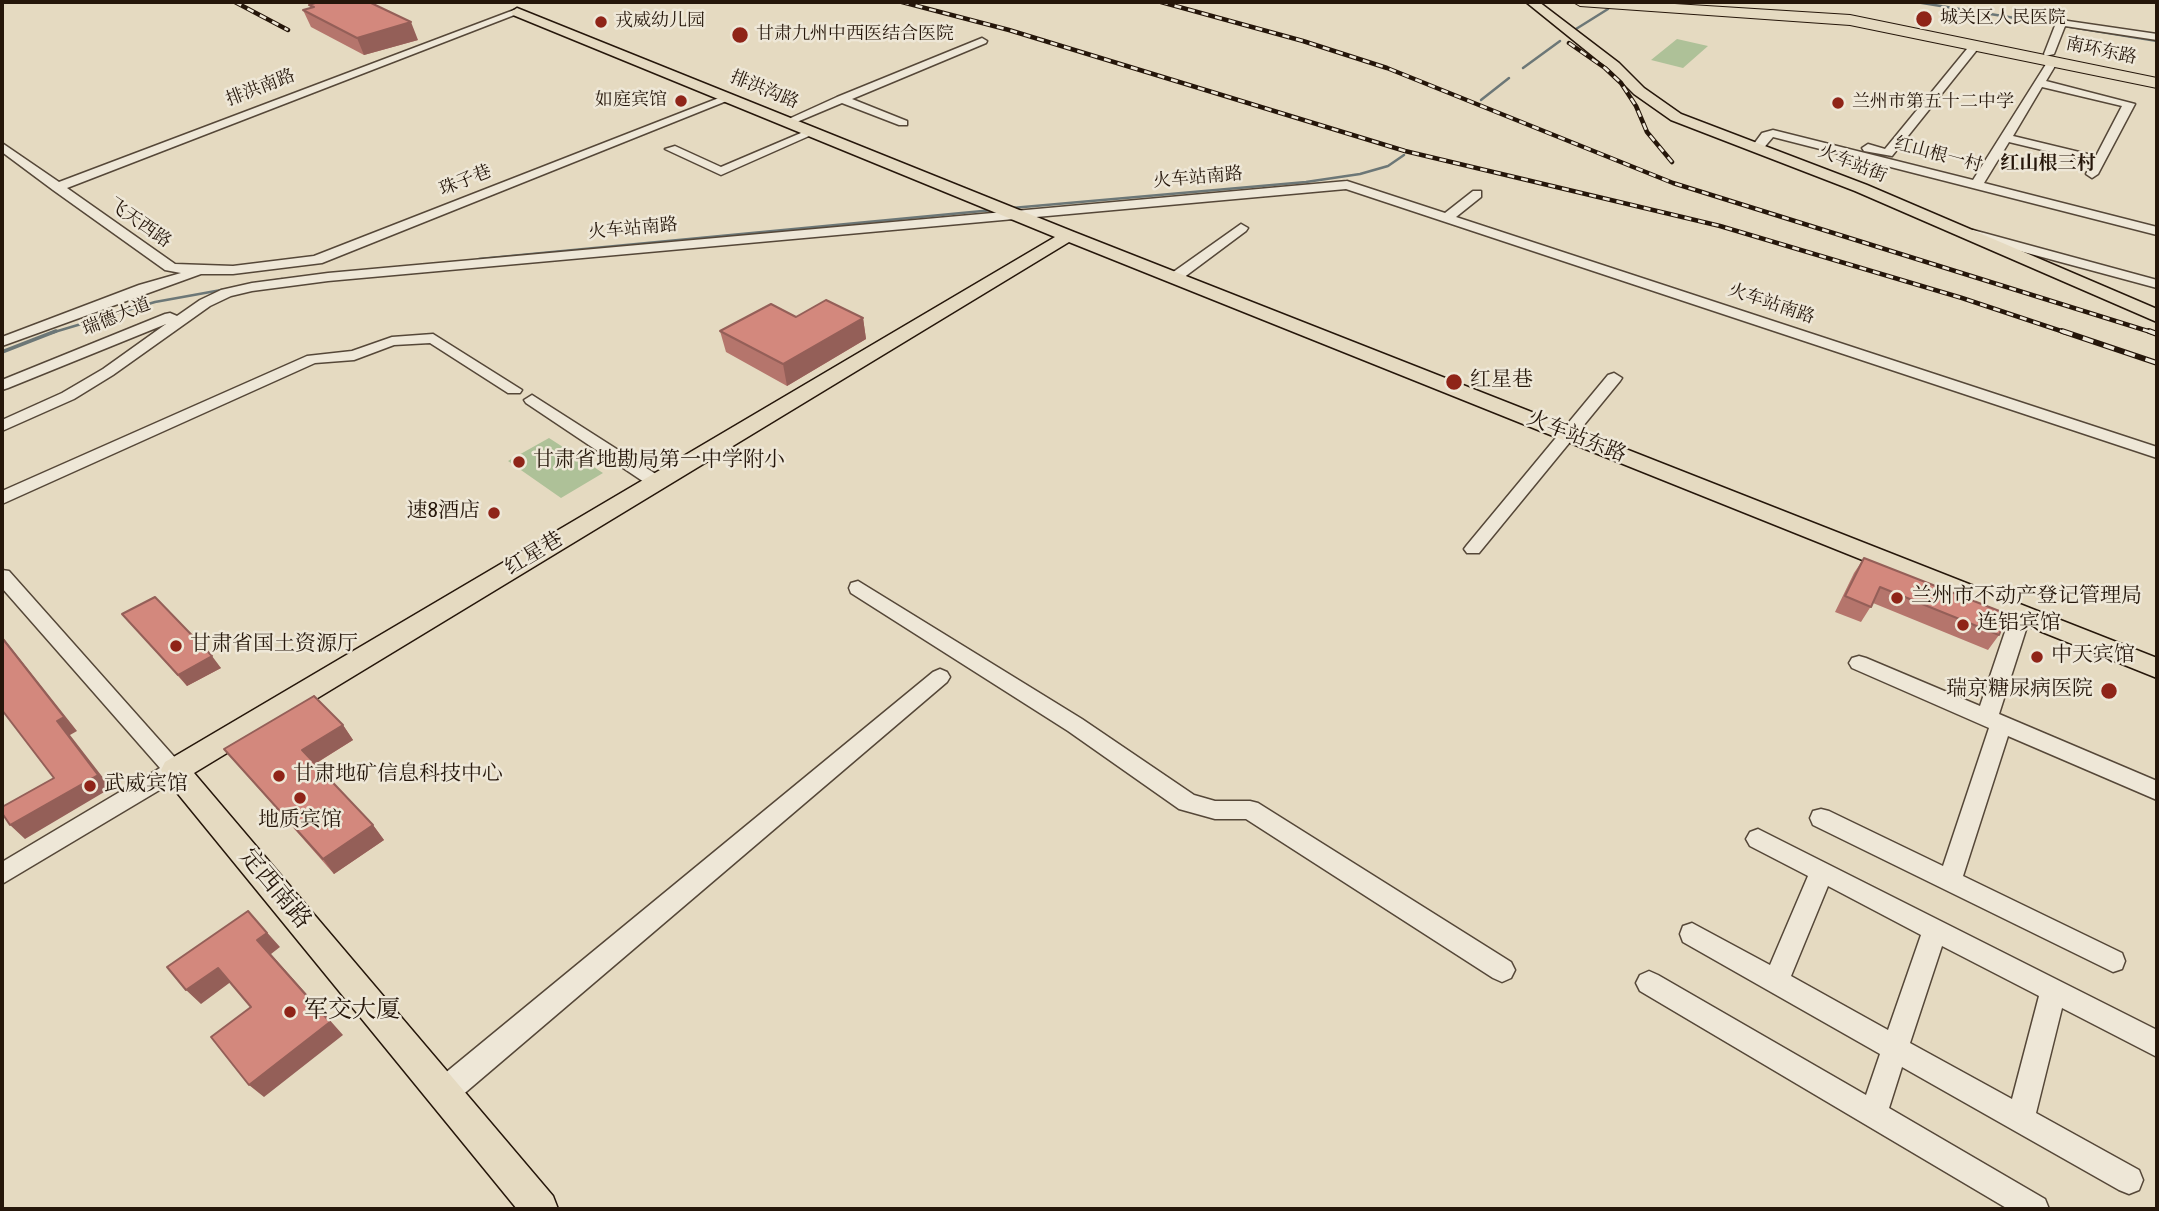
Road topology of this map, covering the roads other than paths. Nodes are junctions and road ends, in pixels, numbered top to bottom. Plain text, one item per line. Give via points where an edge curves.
1 (1532, 2) edge
2 (1580, 2) edge
3 (1635, 2) edge
4 (511, 9) joint
5 (2157, 37) edge
6 (982, 41) dead end
7 (1975, 46) junction
8 (2051, 57) junction
9 (2157, 77) edge
10 (2040, 83) junction
11 (2157, 83) edge
12 (728, 98) junction
13 (841, 99) junction
14 (788, 122) junction
15 (903, 123) dead end
16 (812, 132) junction
17 (2007, 138) junction
18 (2, 147) edge
19 (1757, 148) junction
20 (671, 149) dead end
21 (1857, 153) junction
22 (2099, 160) junction
23 (2092, 174) dead end
24 (1977, 184) junction
25 (57, 187) junction
26 (1477, 194) dead end
27 (996, 206) joint
28 (1016, 215) junction
29 (1448, 217) junction
30 (1241, 228) dead end
31 (1962, 231) junction
32 (2157, 231) edge
33 (1069, 236) junction
34 (233, 270) junction
35 (209, 271) junction
36 (1174, 278) junction
37 (2157, 284) edge
38 (216, 294) junction
39 (2157, 316) edge
40 (2, 342) edge
41 (1614, 377) dead end
42 (2, 384) edge
43 (514, 390) dead end
44 (532, 400) dead end
45 (2, 426) edge
46 (1567, 434) junction
47 (2157, 453) edge
48 (656, 482) junction
49 (2, 499) edge
50 (1473, 549) dead end
51 (2, 576) edge
52 (858, 588) dead end
53 (2021, 614) junction
54 (1860, 663) dead end
55 (2157, 668) edge
56 (940, 677) dead end
57 (1994, 721) junction
58 (175, 770) junction
59 (2157, 791) edge
60 (1821, 818) dead end
61 (1758, 839) dead end
62 (1822, 872) junction
63 (2, 874) edge
64 (1950, 881) junction
65 (1935, 930) junction
66 (1692, 934) dead end
67 (2113, 961) dead end
68 (1503, 970) dead end
69 (1776, 981) junction
70 (1649, 983) dead end
71 (2053, 991) junction
72 (2157, 1044) edge
73 (1895, 1048) junction
74 (443, 1093) junction
75 (1873, 1114) junction
76 (2021, 1119) junction
77 (2129, 1180) dead end
78 (533, 1207) edge
79 (2035, 1209) edge

1 - 19 main road, 火车站街 via 1663,110
2 - 7 highway, 南环东路 via 1832,17
3 - 8 highway, 南环东路 via 1850,13
4 - 12 main road, 排洪沟路
4 - 25 street, 排洪南路
5 - 8 street via 2081,24 2060,26
6 - 13 street
7 - 8 highway, 南环东路
7 - 21 street via 1888,153 1862,147
8 - 9 highway, 南环东路
8 - 10 street
8 - 11 highway, 南环东路
10 - 17 street
10 - 22 street via 2129,104
12 - 14 main road, 排洪沟路
12 - 34 street, 珠子巷 via 317,260
13 - 14 street
13 - 15 street
14 - 16 main road, 排洪沟路
16 - 20 street via 721,171
16 - 27 main road, 排洪沟路
17 - 22 street
17 - 24 street
18 - 25 street
19 - 21 street, 红山根一村 via 1773,133
19 - 31 main road, 火车站街
21 - 24 street, 红山根一村
22 - 23 street
24 - 32 street, 红山根一村
25 - 35 street, 飞天西路 via 170,267
26 - 29 street
27 - 28 main road, 火车站东路
28 - 29 street, 火车站南路 via 1338,185 1358,187
28 - 33 main road, 火车站东路
28 - 38 street, 火车站南路 via 328,276
29 - 47 street, 火车站南路
30 - 36 street
31 - 37 street
31 - 39 main road, 火车站街
33 - 36 main road, 火车站东路
33 - 48 main road, 红星巷
34 - 35 street, 珠子巷
34 - 38 street
35 - 40 street, 瑞德大道 via 144,288
36 - 46 main road, 火车站东路
38 - 42 street, 瑞德大道
38 - 45 street via 108,372
41 - 46 street
43 - 49 street via 433,338 392,341 354,355 312,359
44 - 48 street
46 - 50 street
46 - 53 main road, 火车站东路
48 - 58 main road, 红星巷
51 - 58 street, 定西南路
52 - 68 street via 1076,725 1186,802 1215,810 1250,810
53 - 55 main road, 火车站东路
53 - 57 street
54 - 57 street
56 - 74 street
57 - 59 street
57 - 64 street
58 - 63 street, 红星巷
58 - 74 main road, 定西南路
60 - 64 street
61 - 62 street
62 - 65 street
62 - 69 street
64 - 67 street
65 - 71 street
65 - 73 street
66 - 69 street
69 - 73 street
70 - 75 street
71 - 72 street
71 - 76 street
73 - 75 street
73 - 76 street
74 - 78 main road, 定西南路
75 - 79 street
76 - 77 street

